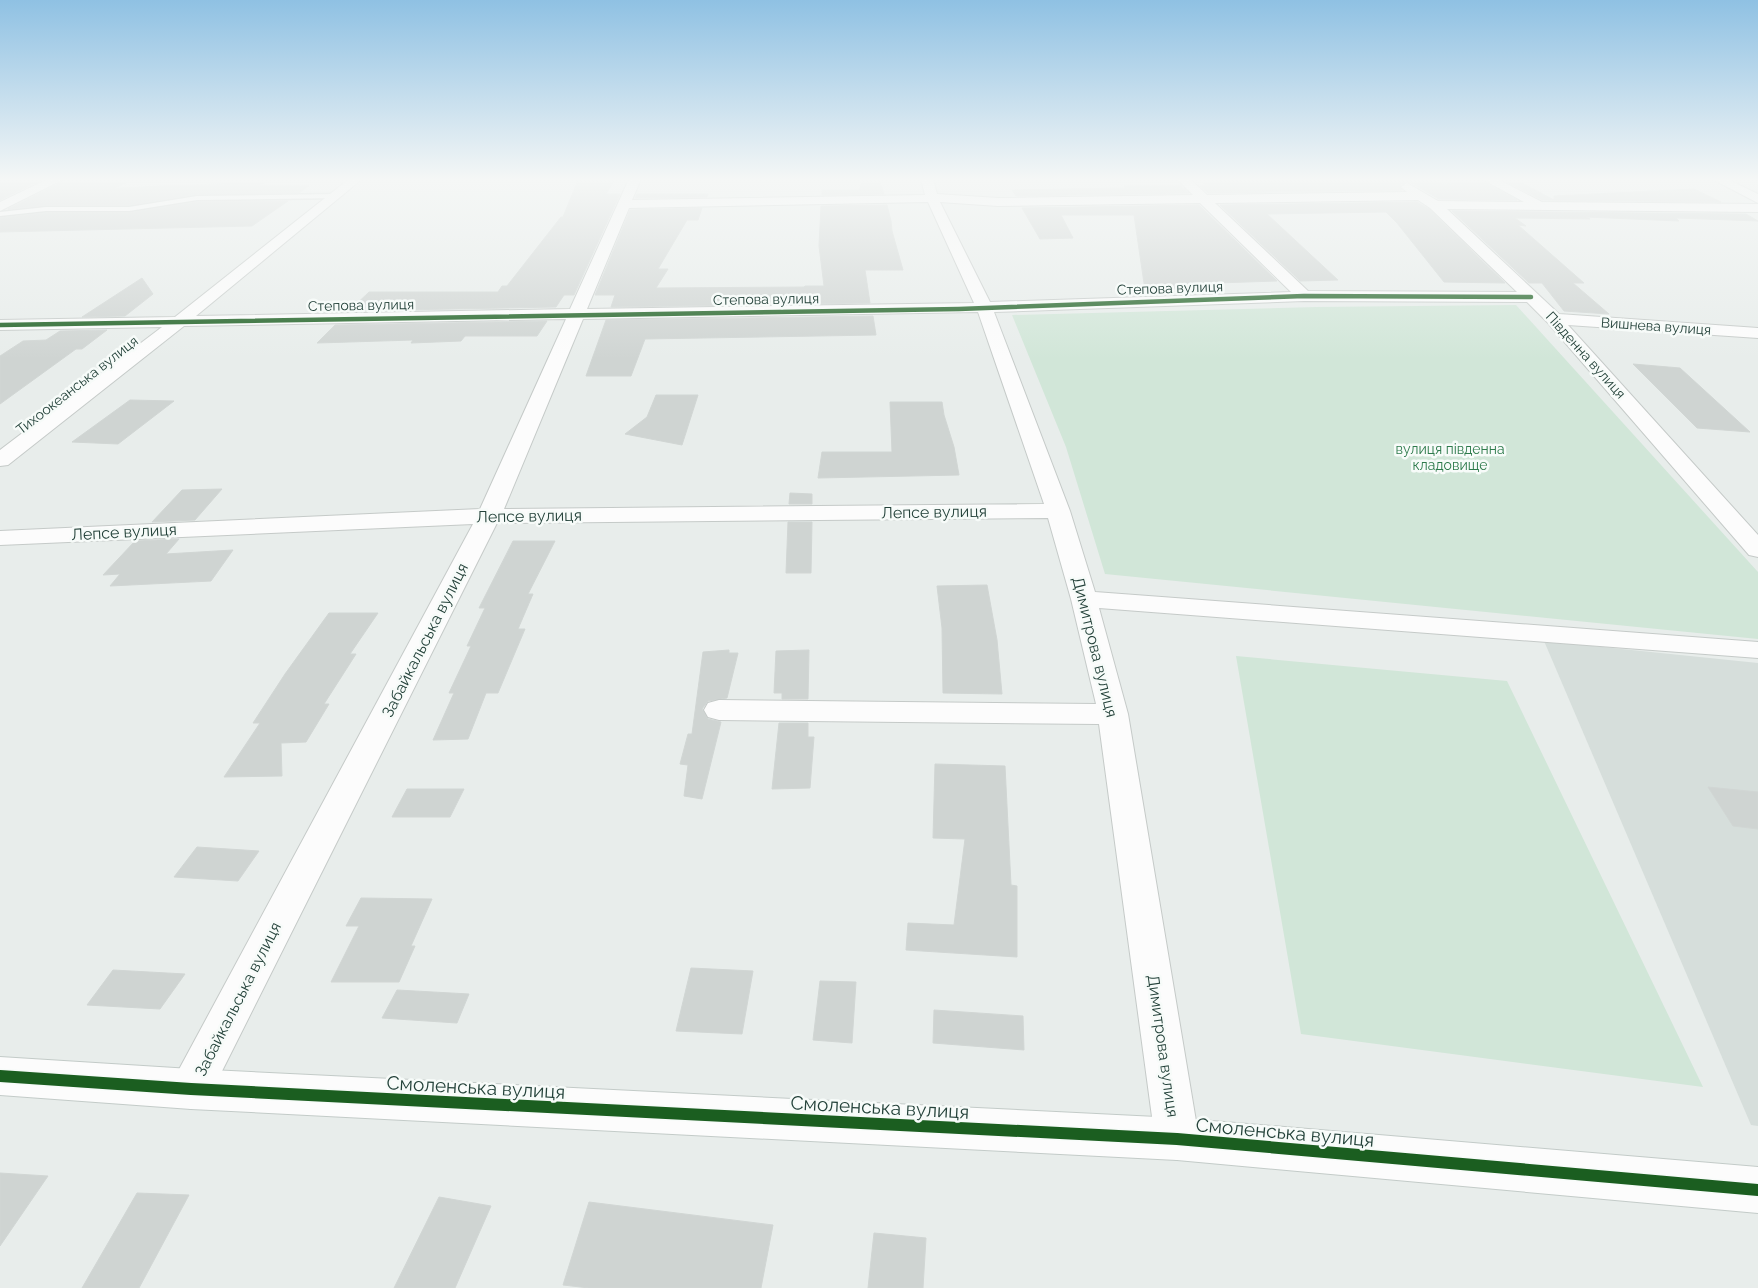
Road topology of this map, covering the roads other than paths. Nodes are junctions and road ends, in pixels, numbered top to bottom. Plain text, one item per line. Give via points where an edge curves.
1 (281, 239) edge
2 (608, 239) edge
3 (952, 239) edge
4 (1245, 239) edge
5 (1469, 239) edge
6 (1304, 296) junction
7 (1532, 297) junction
8 (984, 307) junction
9 (576, 314) junction
10 (1554, 319) junction
11 (178, 322) junction
12 (0, 325) edge
13 (1758, 334) edge
14 (0, 460) edge
15 (1058, 511) junction
16 (489, 516) junction
17 (0, 538) edge
18 (1758, 550) edge
19 (1084, 598) junction
20 (1758, 650) edge
21 (719, 710) dead end
22 (1113, 714) junction
23 (0, 1076) edge
24 (192, 1089) junction
25 (1177, 1139) junction
26 (1758, 1190) edge

1 - 11 street, Тихоокеанська вулиця
2 - 9 street, Забайкальська вулиця
3 - 8 street, Димитрова вулиця
4 - 6 street
5 - 7 street, Південна вулиця
6 - 7 street, Степова вулиця
6 - 8 street, Степова вулиця
7 - 10 street, Південна вулиця
8 - 9 street, Степова вулиця
8 - 15 street, Димитрова вулиця
9 - 11 street, Степова вулиця
9 - 16 street, Забайкальська вулиця
10 - 13 street, Вишнева вулиця
10 - 18 street, Південна вулиця
11 - 12 street, Степова вулиця
11 - 14 street, Тихоокеанська вулиця
15 - 16 street, Лепсе вулиця
15 - 19 street, Димитрова вулиця
16 - 17 street, Лепсе вулиця
16 - 24 street, Забайкальська вулиця
19 - 20 street
19 - 22 street, Димитрова вулиця
21 - 22 street
22 - 25 street, Димитрова вулиця
23 - 24 street, Смоленська вулиця
24 - 25 street, Смоленська вулиця
25 - 26 street, Смоленська вулиця

